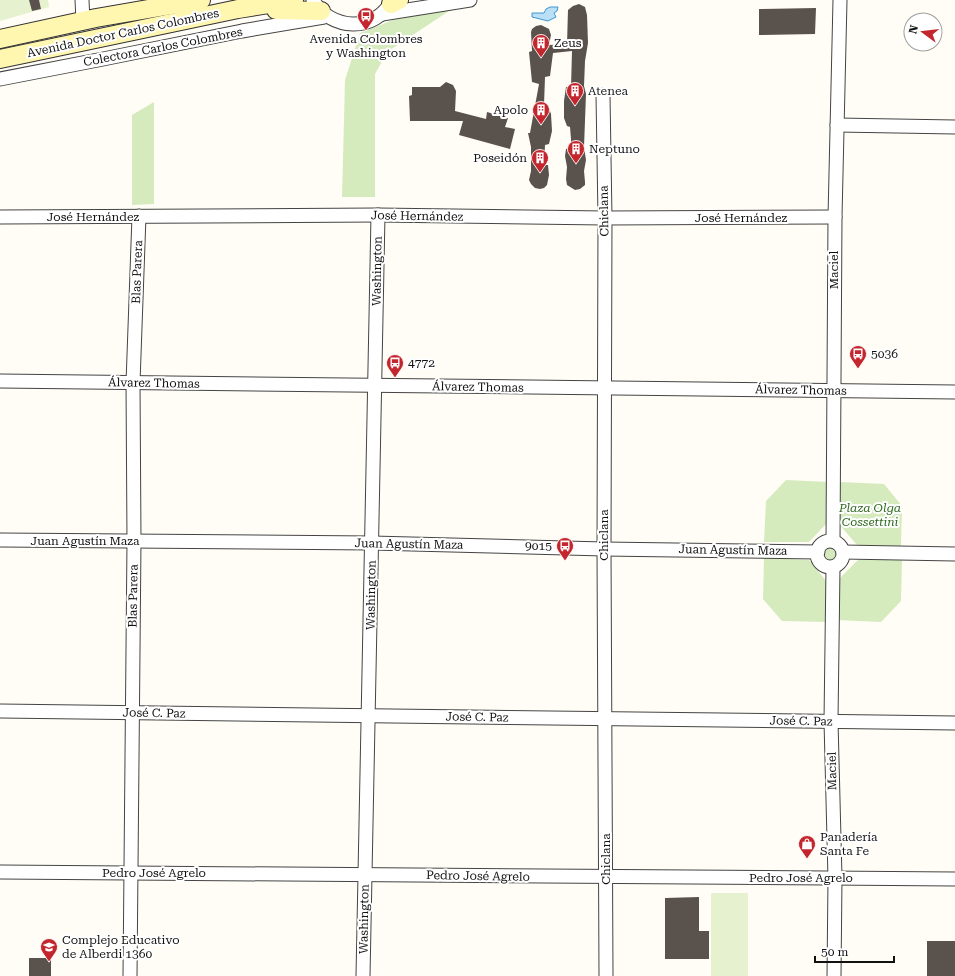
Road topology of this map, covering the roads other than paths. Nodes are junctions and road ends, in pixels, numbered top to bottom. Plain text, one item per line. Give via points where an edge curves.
1 (82, 0) edge
2 (201, 0) edge
3 (294, 0) edge
4 (470, 0) edge
5 (840, 0) edge
6 (156, 4) edge
7 (391, 4) edge
8 (238, 9) junction
9 (320, 9) edge
10 (83, 21) junction
11 (0, 39) edge
12 (0, 59) edge
13 (0, 79) edge
14 (603, 95) dead end
15 (837, 125) junction
16 (955, 127) edge
17 (378, 215) junction
18 (138, 216) junction
19 (0, 217) edge
20 (835, 217) junction
21 (605, 218) junction
22 (0, 381) edge
23 (133, 383) junction
24 (375, 385) junction
25 (605, 388) junction
26 (834, 391) junction
27 (955, 392) edge
28 (0, 540) edge
29 (134, 541) junction
30 (833, 541) junction
31 (372, 543) junction
32 (604, 549) junction
33 (818, 552) junction
34 (843, 552) junction
35 (955, 554) edge
36 (832, 567) junction
37 (0, 711) edge
38 (132, 713) junction
39 (368, 716) junction
40 (606, 719) junction
41 (831, 721) junction
42 (955, 723) edge
43 (0, 872) edge
44 (131, 873) junction
45 (365, 874) junction
46 (606, 877) junction
47 (835, 878) junction
48 (955, 879) edge
49 (130, 976) edge
50 (363, 976) edge
51 (606, 976) edge
52 (834, 976) edge

1 - 10 street
2 - 6 main road, Avenida Doctor Carlos Colombres
3 - 8 main road, Avenida Doctor Carlos Colombres
4 - 7 street
5 - 15 street, Maciel
6 - 10 main road, Avenida Doctor Carlos Colombres
7 - 9 street via 365,23 352,24 338,22
8 - 9 main road
8 - 12 main road, Avenida Doctor Carlos Colombres
9 - 13 street, Colectora Carlos Colombres via 242,31
10 - 11 main road, Avenida Doctor Carlos Colombres
14 - 21 street, Chiclana
15 - 16 street
15 - 20 street, Maciel
17 - 18 street, José Hernández
17 - 21 street, José Hernández
17 - 24 street, Washington
18 - 19 street, José Hernández
18 - 23 street, Blas Parera
20 - 21 street, José Hernández
20 - 26 street, Maciel
21 - 25 street, Chiclana
22 - 23 street, Álvarez Thomas
23 - 24 street, Álvarez Thomas
23 - 29 street, Blas Parera
24 - 25 street, Álvarez Thomas
24 - 31 street, Washington
25 - 26 street, Álvarez Thomas
25 - 32 street, Chiclana
26 - 27 street, Álvarez Thomas
26 - 30 street, Maciel
28 - 29 street, Juan Agustín Maza
29 - 31 street, Juan Agustín Maza
29 - 38 street, Blas Parera
30 - 33 street via 821,544
30 - 34 street via 841,546
31 - 32 street, Juan Agustín Maza
31 - 39 street, Washington
32 - 33 street, Juan Agustín Maza
32 - 40 street, Chiclana
33 - 36 street via 823,564
34 - 35 street
34 - 36 street via 841,561
36 - 41 street, Maciel
37 - 38 street, José C. Paz
38 - 39 street, José C. Paz
38 - 44 street, Blas Parera
39 - 40 street, José C. Paz
39 - 45 street, Washington
40 - 41 street, José C. Paz
40 - 46 street, Chiclana
41 - 42 street, José C. Paz
41 - 47 street, Maciel
43 - 44 street, Pedro José Agrelo
44 - 45 street, Pedro José Agrelo
44 - 49 street, Blas Parera
45 - 46 street, Pedro José Agrelo
45 - 50 street, Washington
46 - 47 street, Pedro José Agrelo
46 - 51 street, Chiclana
47 - 48 street, Pedro José Agrelo
47 - 52 street, Maciel

